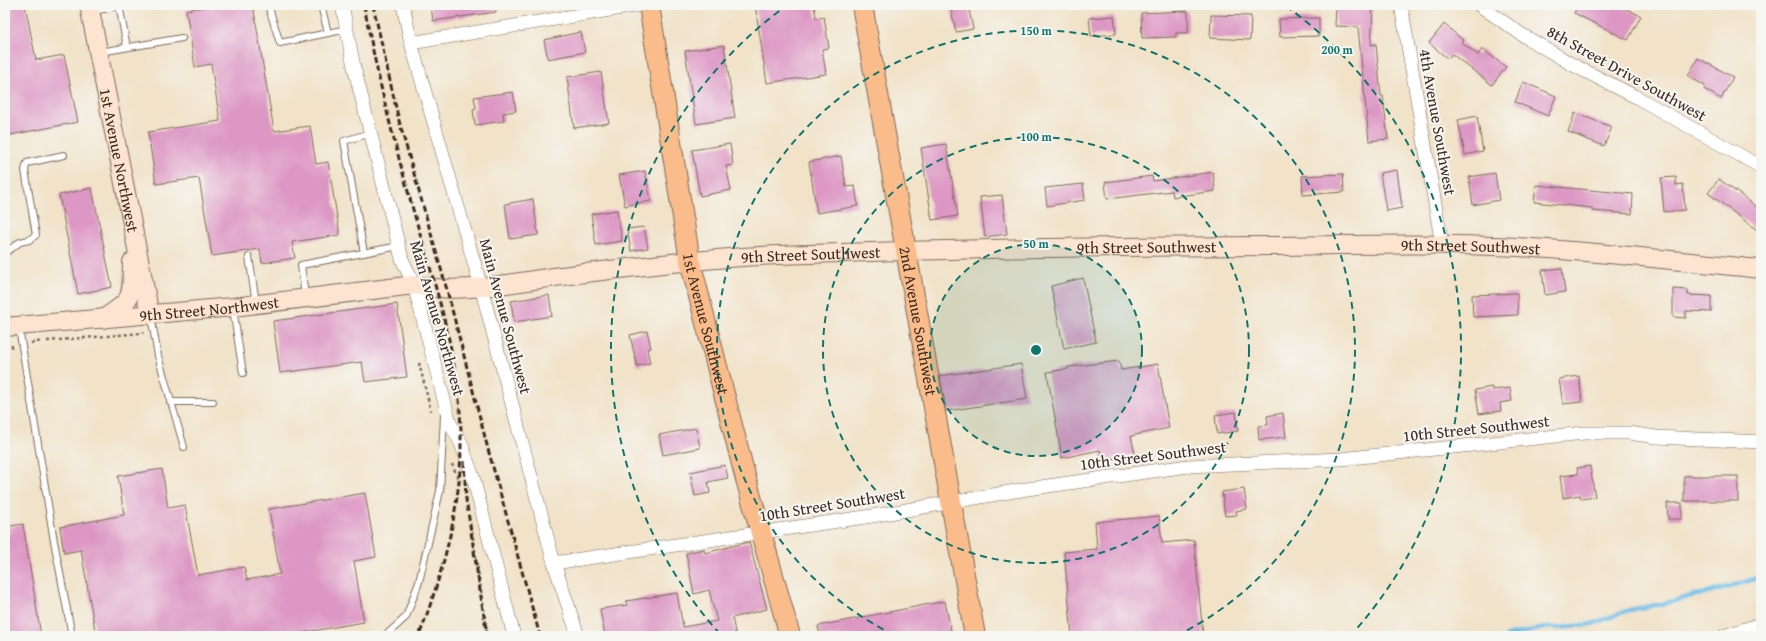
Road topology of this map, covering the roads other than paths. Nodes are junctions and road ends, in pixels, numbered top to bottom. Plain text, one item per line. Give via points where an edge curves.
1 (121, 5) edge
2 (268, 5) edge
3 (321, 5) edge
4 (342, 5) edge
5 (403, 5) edge
6 (640, 5) edge
7 (649, 5) edge
8 (862, 5) edge
9 (1401, 5) edge
10 (1479, 5) edge
11 (90, 8) edge
12 (347, 29) junction
13 (328, 33) junction
14 (182, 38) dead end
15 (411, 43) junction
16 (127, 47) junction
17 (98, 52) junction
18 (371, 133) junction
19 (64, 155) dead end
20 (1761, 167) edge
21 (132, 225) junction
22 (1442, 245) junction
23 (399, 246) junction
24 (906, 251) junction
25 (5, 253) edge
26 (364, 253) junction
27 (249, 257) dead end
28 (690, 261) junction
29 (1761, 269) edge
30 (414, 285) junction
31 (481, 287) junction
32 (306, 298) junction
33 (256, 304) junction
34 (233, 307) junction
35 (150, 315) junction
36 (102, 319) junction
37 (12, 327) edge
38 (243, 373) dead end
39 (170, 402) junction
40 (213, 402) dead end
41 (445, 404) junction
42 (1761, 442) edge
43 (184, 446) dead end
44 (950, 502) junction
45 (761, 532) junction
46 (554, 562) junction
47 (1761, 624) edge
48 (72, 636) edge
49 (385, 636) edge
50 (514, 636) edge
51 (578, 636) edge
52 (790, 636) edge
53 (975, 636) edge
54 (1724, 636) edge

1 - 11 lane
1 - 16 lane
2 - 13 lane via 280,43
3 - 13 lane
4 - 12 street, Main Avenue Northwest
5 - 15 street, Main Avenue Southwest
6 - 15 street
7 - 28 main road, 1st Avenue Southwest
8 - 24 main road, 2nd Avenue Southwest
9 - 22 street, 4th Avenue Southwest
10 - 20 street, 8th Street Drive Southwest via 1573,65
11 - 17 street, 1st Avenue Northwest
12 - 13 lane
12 - 18 street, Main Avenue Northwest
14 - 16 lane
15 - 31 street, Main Avenue Southwest
16 - 17 lane
17 - 21 street, 1st Avenue Northwest
18 - 23 street, Main Avenue Northwest
18 - 26 lane via 344,140
19 - 25 lane via 27,163 25,170 36,235
21 - 35 street, 1st Avenue Northwest
21 - 36 street via 131,295 119,308
22 - 24 street, 9th Street Southwest via 1161,246
22 - 29 street, 9th Street Southwest via 1516,247
23 - 26 lane
23 - 30 street, Main Avenue Northwest
24 - 28 street, 9th Street Southwest
24 - 44 main road, 2nd Avenue Southwest
26 - 32 lane via 302,265
27 - 33 lane
28 - 31 street, 9th Street Southwest
28 - 45 main road, 1st Avenue Southwest
30 - 31 street, 9th Street Southwest via 436,290
30 - 32 street, 9th Street Northwest
30 - 41 street, Main Avenue Northwest
31 - 46 street, Main Avenue Southwest
32 - 33 street, 9th Street Northwest
33 - 34 street, 9th Street Northwest
34 - 35 street, 9th Street Northwest
34 - 38 lane
35 - 36 street, 9th Street Northwest
35 - 39 lane
36 - 37 street, 9th Street Northwest
37 - 48 lane
39 - 40 lane
39 - 43 lane
41 - 49 lane via 440,491 419,582 406,617
41 - 50 street, Main Avenue Northwest via 450,423 461,443 473,478
42 - 44 street, 10th Street Southwest via 1629,434 1584,434 1341,459 1188,466
44 - 45 street, 10th Street Southwest
44 - 53 main road, 2nd Avenue Southwest
45 - 46 street, 10th Street Southwest
45 - 52 main road, 1st Avenue Southwest
46 - 51 street, Main Avenue Southwest
47 - 54 street

